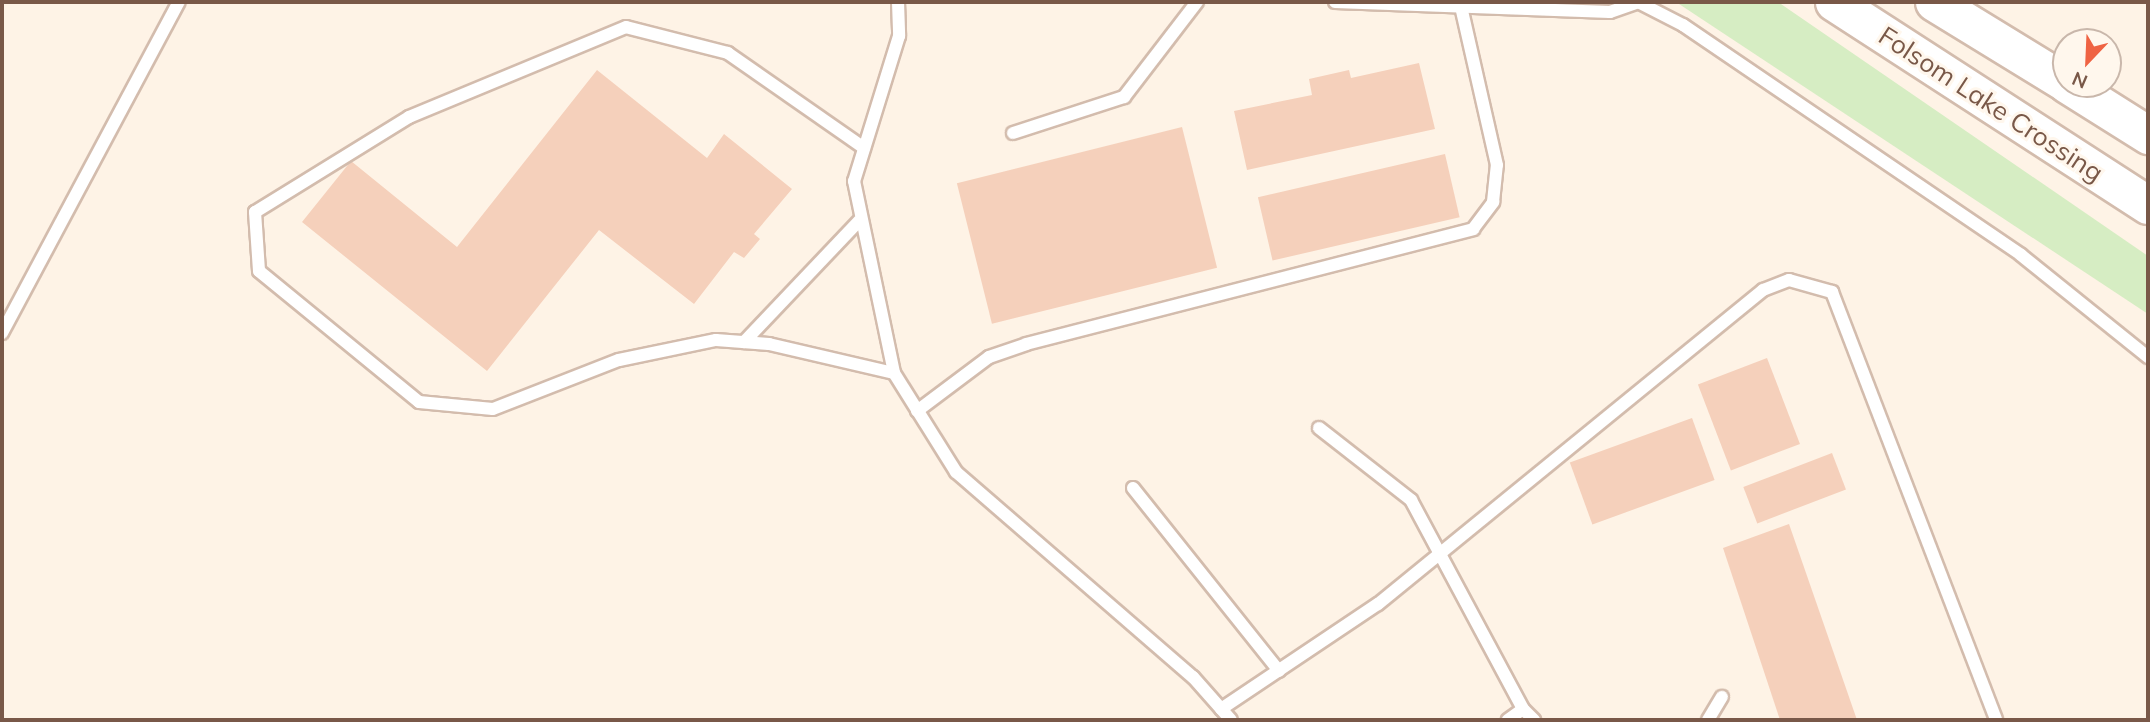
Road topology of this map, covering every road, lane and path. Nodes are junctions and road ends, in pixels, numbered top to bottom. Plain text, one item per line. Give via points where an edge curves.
1 (179, 2) edge
2 (898, 2) edge
3 (1197, 2) edge
4 (1335, 2) edge
5 (1638, 2) edge
6 (1834, 2) edge
7 (1934, 2) edge
8 (1461, 6) edge
9 (2052, 75) edge
10 (2089, 98) edge
11 (1013, 133) dead end
12 (2148, 135) edge
13 (864, 148) junction
14 (2148, 205) edge
15 (859, 221) junction
16 (2, 333) edge
17 (744, 342) junction
18 (2148, 357) edge
19 (894, 373) junction
20 (917, 411) junction
21 (1319, 428) dead end
22 (1133, 488) dead end
23 (1441, 554) junction
24 (1279, 671) junction
25 (1722, 697) dead end
26 (1221, 709) junction
27 (1523, 709) junction
28 (1231, 720) edge
29 (1508, 720) edge
30 (1534, 720) edge
31 (1708, 720) edge
32 (1996, 720) edge

1 - 16 lane
2 - 13 lane via 899,36
3 - 11 lane via 1124,97
4 - 8 lane
5 - 8 lane via 1610,12
5 - 18 lane via 1683,25 2021,255
6 - 14 main road, Folsom Lake Crossing
7 - 9 main road, Folsom Lake Crossing
8 - 20 lane via 1497,165 1493,202 1473,229 1027,344 989,357
10 - 12 main road, Folsom Lake Crossing
13 - 15 lane via 854,181
13 - 17 lane via 728,53 626,27 409,117 255,212 259,271 419,402 493,409 619,360 716,340
15 - 17 lane
15 - 19 lane
17 - 19 lane
19 - 20 lane
20 - 26 lane via 956,472 1193,677
21 - 23 lane via 1411,500
22 - 24 lane
23 - 24 lane
23 - 27 lane
23 - 32 lane via 1763,290 1789,281 1817,284 1832,292
24 - 26 lane
25 - 31 lane
26 - 28 lane
27 - 29 lane
27 - 30 lane

